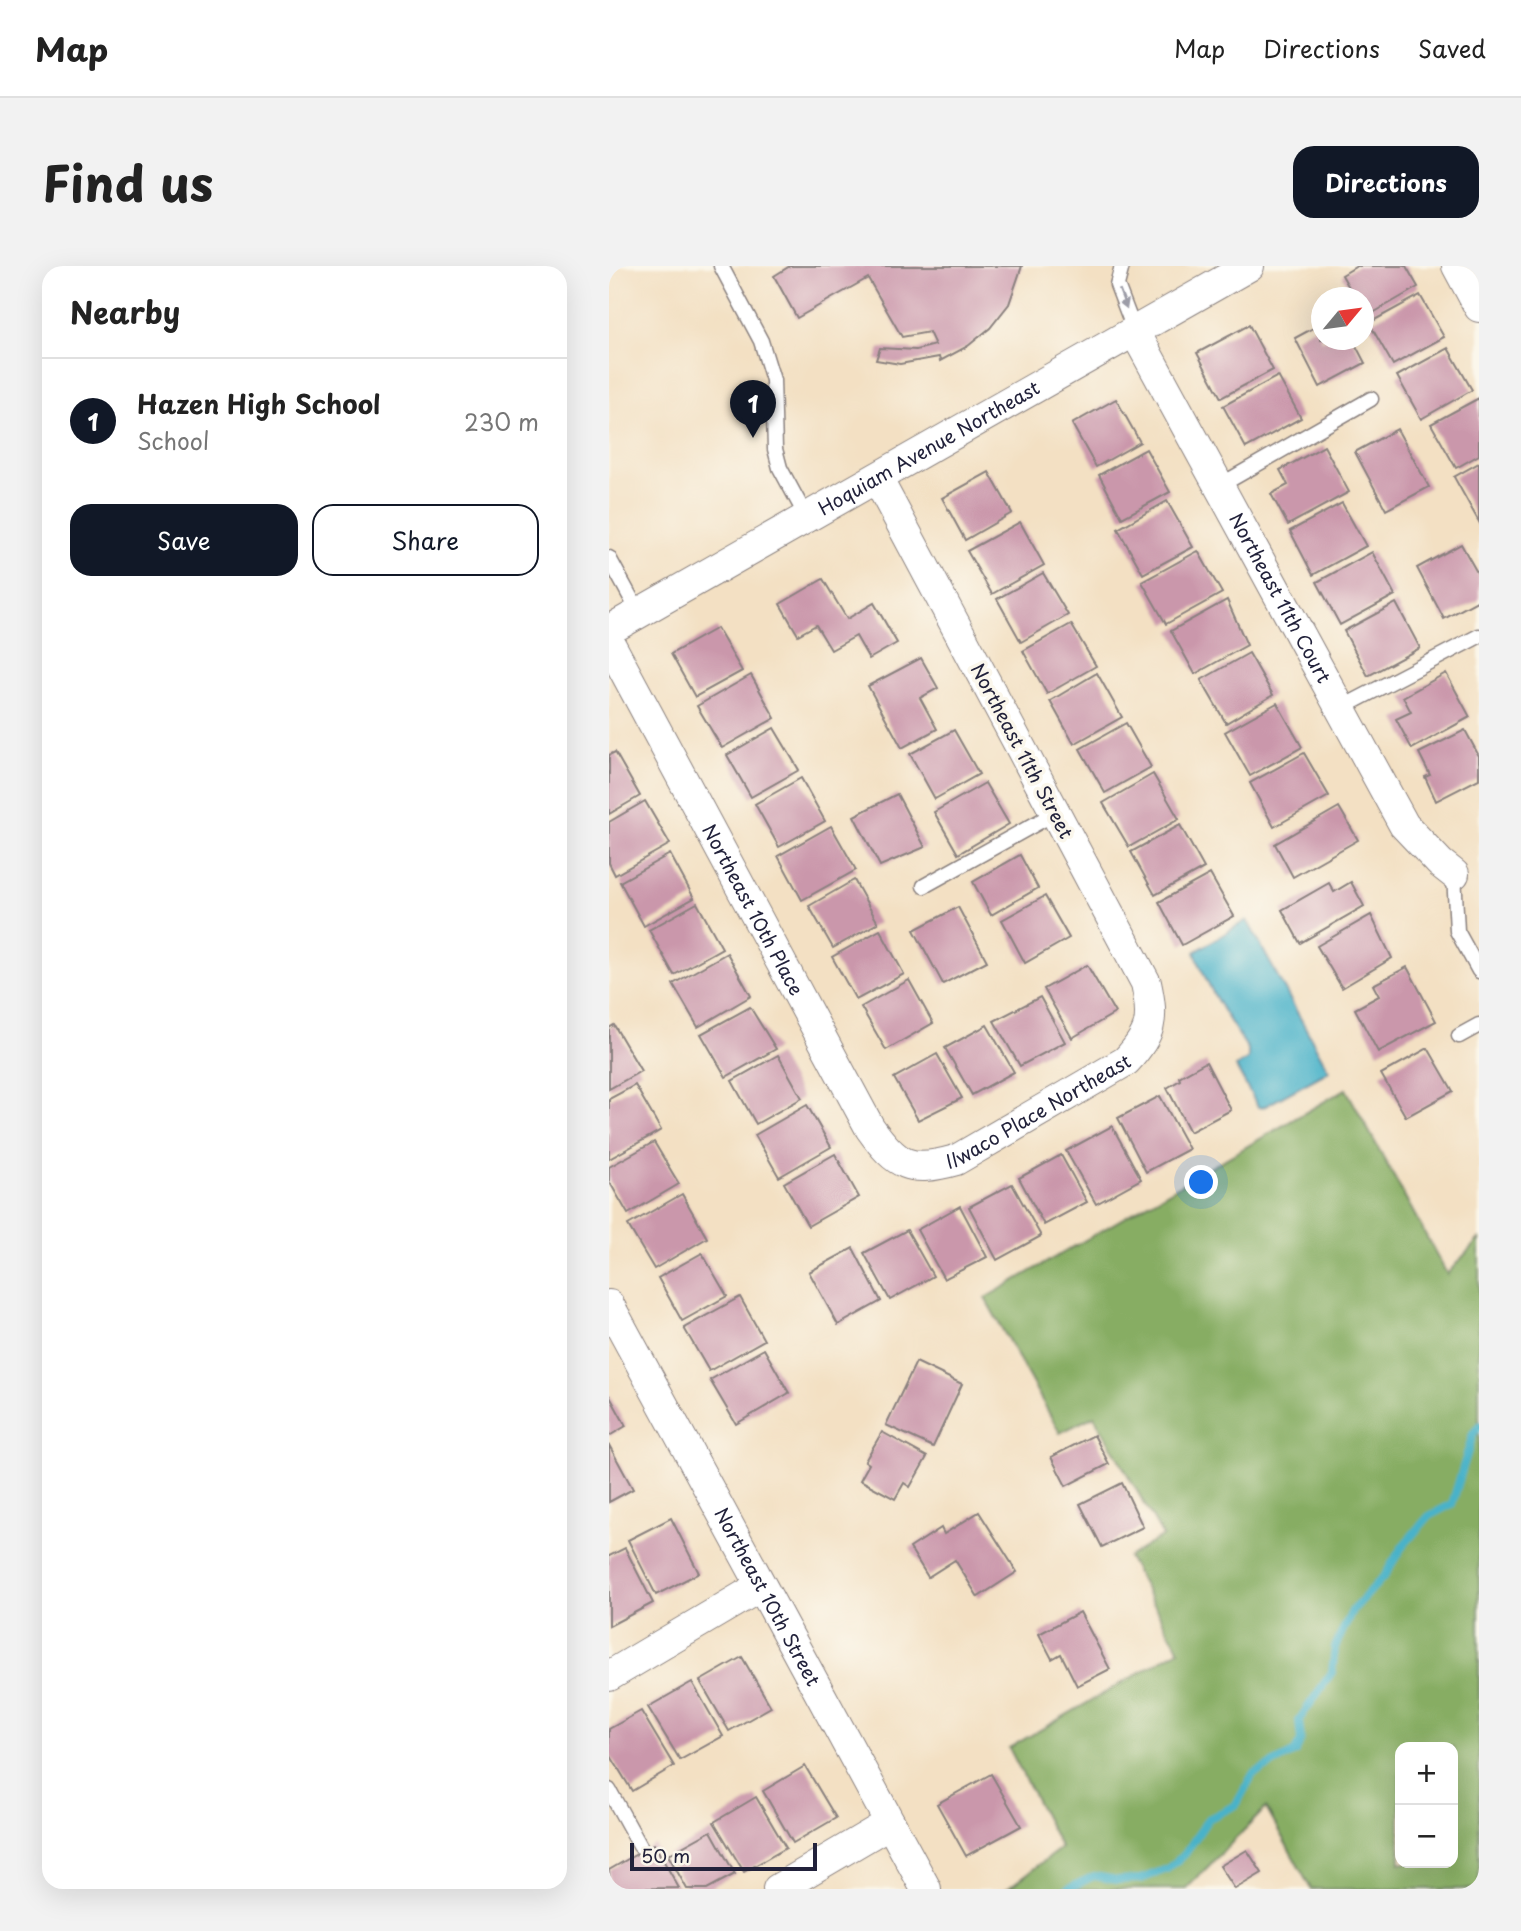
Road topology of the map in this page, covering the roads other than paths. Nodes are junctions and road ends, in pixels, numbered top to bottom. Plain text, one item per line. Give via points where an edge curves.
1 (721, 266) edge
2 (1122, 266) edge
3 (1249, 266) edge
4 (1457, 266) edge
5 (1479, 307) edge
6 (1135, 332) junction
7 (1371, 399) dead end
8 (877, 478) junction
9 (1219, 486) junction
10 (807, 518) junction
11 (609, 558) edge
12 (639, 613) junction
13 (609, 630) edge
14 (1479, 636) edge
15 (609, 642) edge
16 (1341, 708) junction
17 (1055, 813) junction
18 (1454, 874) joint
19 (924, 886) dead end
20 (1479, 971) edge
21 (1479, 1025) edge
22 (1150, 1028) joint
23 (1459, 1036) dead end
24 (909, 1166) joint
25 (609, 1305) edge
26 (761, 1586) junction
27 (609, 1676) edge
28 (609, 1790) edge
29 (890, 1824) junction
30 (641, 1846) dead end
31 (778, 1889) edge
32 (926, 1889) edge

1 - 10 lane via 761,341 773,380 775,449
2 -> 6 lane via 1118,285
3 - 6 street, Hoquiam Avenue Northeast
4 - 5 street
6 - 8 street, Hoquiam Avenue Northeast
6 - 9 street, Northeast 11th Court
7 - 9 lane
8 - 10 street, Hoquiam Avenue Northeast
8 - 17 street, Northeast 11th Street
9 - 16 street, Northeast 11th Court
10 - 12 street, Hoquiam Avenue Northeast
11 - 12 lane
12 - 13 street, Hoquiam Avenue Northeast
14 - 16 lane
15 - 24 street, Northeast 10th Place via 870,1128 888,1153
16 - 18 street, Northeast 11th Court via 1404,825
17 - 19 lane
17 - 22 street, Northeast 11th Street via 1146,984
18 - 20 lane via 1457,931
21 - 23 lane
22 - 24 street, Ilwaco Place Northeast via 1126,1061 967,1154 930,1167
25 - 26 street, Northeast 10th Street
26 - 27 street
26 - 29 street, Northeast 10th Street
28 - 30 lane
29 - 31 street
29 - 32 street, Northeast 10th Street

